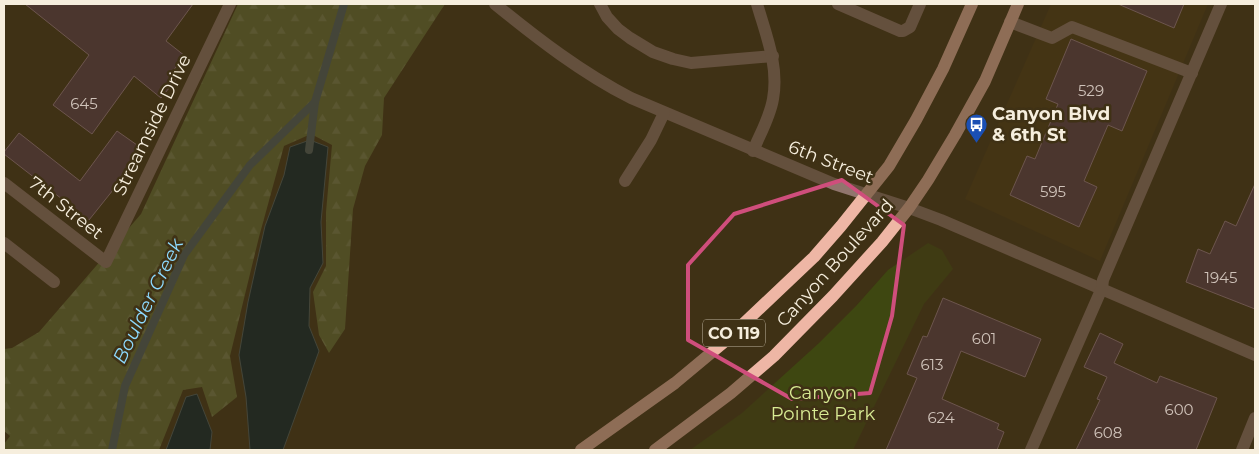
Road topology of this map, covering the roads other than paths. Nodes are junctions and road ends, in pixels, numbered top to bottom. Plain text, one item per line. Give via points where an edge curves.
1 (230, 4) edge
2 (495, 4) edge
3 (600, 4) edge
4 (756, 4) edge
5 (838, 4) edge
6 (920, 4) edge
7 (972, 4) edge
8 (1018, 4) edge
9 (1221, 4) edge
10 (1010, 22) junction
11 (773, 56) junction
12 (1192, 73) junction
13 (664, 113) junction
14 (753, 151) junction
15 (625, 181) dead end
16 (4, 183) edge
17 (867, 194) junction
18 (908, 208) junction
19 (4, 243) edge
20 (106, 262) joint
21 (54, 282) dead end
22 (1102, 288) junction
23 (1255, 354) edge
24 (1255, 418) edge
25 (581, 450) edge
26 (655, 450) edge
27 (1031, 450) edge
28 (1242, 450) edge

1 - 20 street, Streamside Drive
2 - 13 street, 6th Street via 607,86
3 - 11 street via 618,29 653,52 672,60 691,63
4 - 11 street
5 - 6 street via 900,31 910,27
7 - 17 main road, Canyon Boulevard / CO 119 via 920,111 889,166
8 - 10 main road, Canyon Boulevard / CO 119
9 - 12 street
10 - 12 street via 1052,38 1072,27
10 - 18 main road, Canyon Boulevard / CO 119 via 970,109
11 - 14 street via 773,100
12 - 22 street
13 - 14 street, 6th Street
13 - 15 street
14 - 17 street, 6th Street
16 - 20 street, 7th Street
17 - 18 street, 6th Street
17 - 25 main road, Canyon Boulevard / CO 119 via 814,257 723,343 675,383
18 - 22 street, 6th Street
18 - 26 main road, Canyon Boulevard / CO 119 via 839,290 774,356
19 - 21 street
22 - 23 street, 6th Street
22 - 27 street
24 - 28 street

